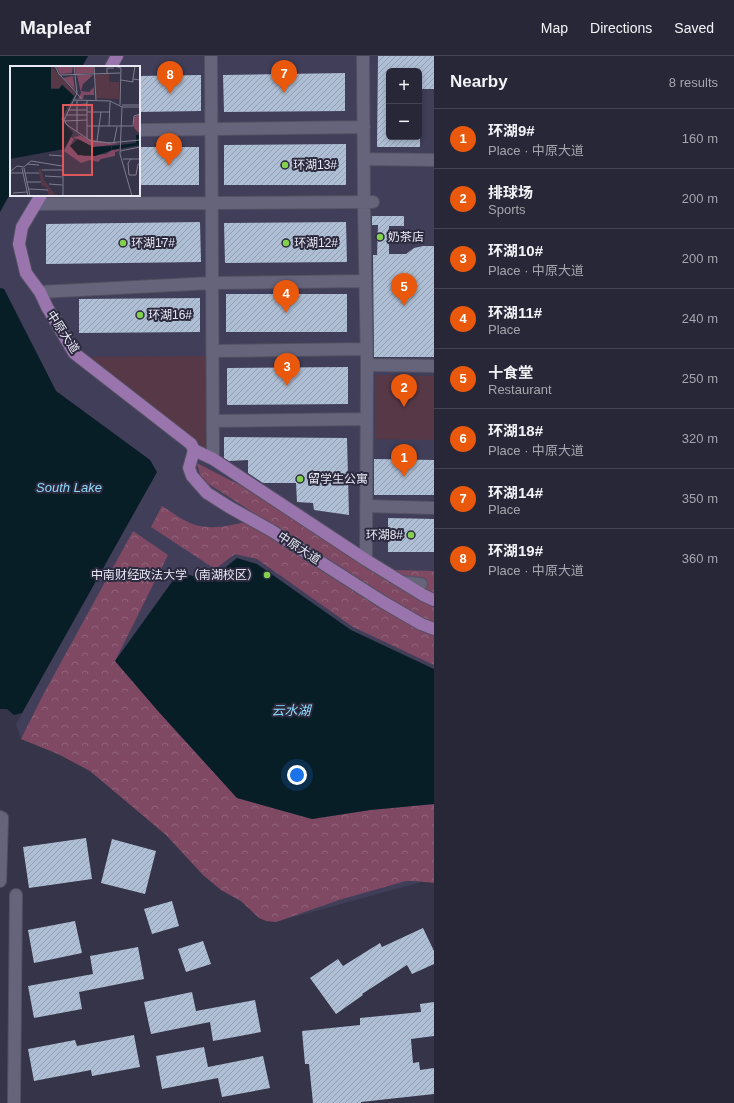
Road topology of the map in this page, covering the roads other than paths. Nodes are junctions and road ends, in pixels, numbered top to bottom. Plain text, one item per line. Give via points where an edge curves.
1 (117, 56) edge
2 (211, 56) edge
3 (363, 56) edge
4 (112, 66) edge
5 (364, 127) junction
6 (211, 129) junction
7 (140, 130) edge
8 (364, 159) junction
9 (434, 160) edge
10 (39, 200) edge
11 (368, 202) junction
12 (212, 204) junction
13 (365, 281) junction
14 (212, 283) junction
15 (40, 292) junction
16 (366, 349) junction
17 (213, 351) junction
18 (366, 365) junction
19 (434, 366) edge
20 (366, 419) junction
21 (213, 421) junction
22 (194, 450) junction
23 (213, 458) junction
24 (366, 506) junction
25 (434, 508) edge
26 (366, 560) junction
27 (402, 582) junction
28 (421, 584) dead end
29 (434, 600) edge
30 (434, 630) edge
31 (0, 817) edge
32 (0, 881) edge
33 (16, 895) dead end
34 (14, 1103) edge

1 - 4 main road
2 - 6 street
3 - 5 street
5 - 6 street
5 - 8 street
6 - 7 street
6 - 12 street
8 - 9 street
8 - 11 street
10 - 12 street
10 - 15 main road, 中原大道 via 22,227 19,244 26,273
11 - 12 street
11 - 13 street
12 - 14 street
13 - 14 street
13 - 16 street
14 - 15 street
14 - 17 street
15 - 22 main road, 中原大道 via 74,353 191,444
16 - 17 street
16 - 18 street
17 - 21 street
18 - 19 street
18 - 20 street
20 - 21 street
20 - 24 street
21 - 23 street
22 - 23 main road, 中原大道
22 - 30 main road, 中原大道 via 189,468 192,476 207,493 383,602
23 - 26 main road, 中原大道
24 - 25 street
24 - 26 street
26 - 27 main road, 中原大道
27 - 28 street
27 - 29 main road, 中原大道
31 - 32 street
33 - 34 street

